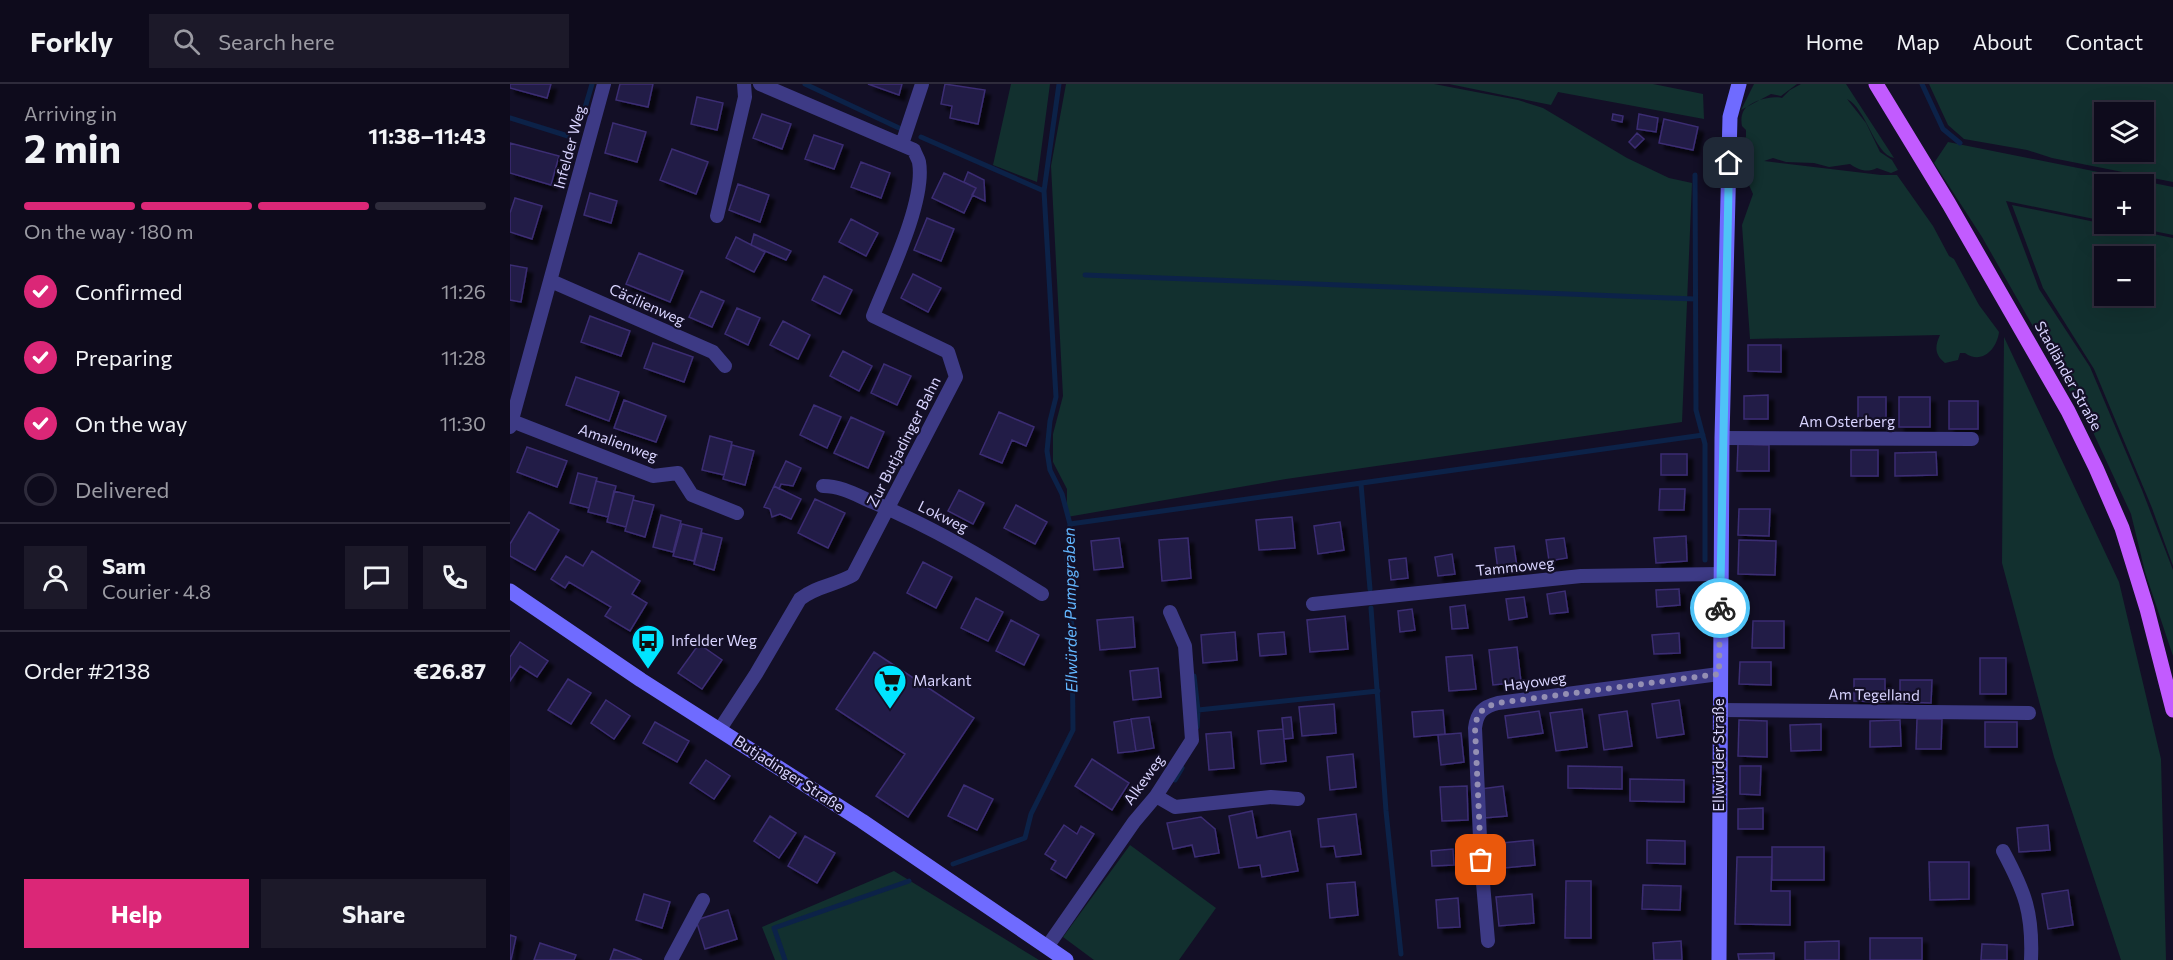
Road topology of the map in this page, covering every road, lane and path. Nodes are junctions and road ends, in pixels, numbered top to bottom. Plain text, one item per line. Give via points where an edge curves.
1 (604, 84) edge
2 (744, 84) edge
3 (760, 84) edge
4 (922, 84) edge
5 (1739, 84) edge
6 (1876, 84) edge
7 (902, 144) junction
8 (717, 216) dead end
9 (551, 282) junction
10 (725, 366) dead end
11 (511, 424) edge
12 (1722, 438) junction
13 (1972, 440) dead end
14 (823, 486) dead end
15 (888, 509) junction
16 (737, 513) dead end
17 (1721, 574) junction
18 (510, 591) edge
19 (1042, 594) dead end
20 (1312, 604) dead end
21 (1170, 612) dead end
22 (1719, 674) junction
23 (1719, 710) junction
24 (2173, 710) edge
25 (2029, 713) dead end
26 (720, 729) junction
27 (1156, 796) junction
28 (1298, 799) dead end
29 (2003, 851) dead end
30 (703, 900) dead end
31 (1488, 941) dead end
32 (1047, 947) junction
33 (670, 960) edge
34 (1066, 960) edge
35 (1719, 960) edge
36 (2031, 960) edge

1 - 9 street, Infelder Weg
2 - 8 street via 745,98
3 - 7 street, Zur Butjadinger Bahn
4 - 7 street
5 - 12 street, Ellwürder Straße via 1730,117
6 - 24 main road, Stadländer Straße via 2068,411 2096,468 2122,528
7 - 15 street, Zur Butjadinger Bahn via 914,150 919,161 915,208 873,316 948,352 956,377
9 - 10 street, Cäcilienweg via 713,352
9 - 11 street, Infelder Weg
11 - 16 street, Amalienweg via 653,476 678,473 692,495
12 - 13 street, Am Osterberg
12 - 17 street, Ellwürder Straße
14 - 15 street, Lokweg via 835,486
15 - 19 street, Lokweg via 970,549
15 - 26 street, Zur Butjadinger Bahn via 853,575 809,591 800,599
17 - 20 street, Tammoweg via 1581,576
17 - 22 street, Ellwürder Straße
18 - 26 street, Butjadinger Straße
21 - 27 street, Alkeweg via 1185,646 1191,740
22 - 23 street, Ellwürder Straße
22 - 31 street, Hayoweg via 1498,703 1480,711 1475,728
23 - 25 street, Am Tegelland
23 - 35 street, Ellwürder Straße
26 - 32 street, Butjadinger Straße
27 - 28 street via 1175,807 1270,796
27 - 32 street, Alkeweg
29 - 36 street via 2021,885 2031,920
30 - 33 street
32 - 34 street, Butjadinger Straße

